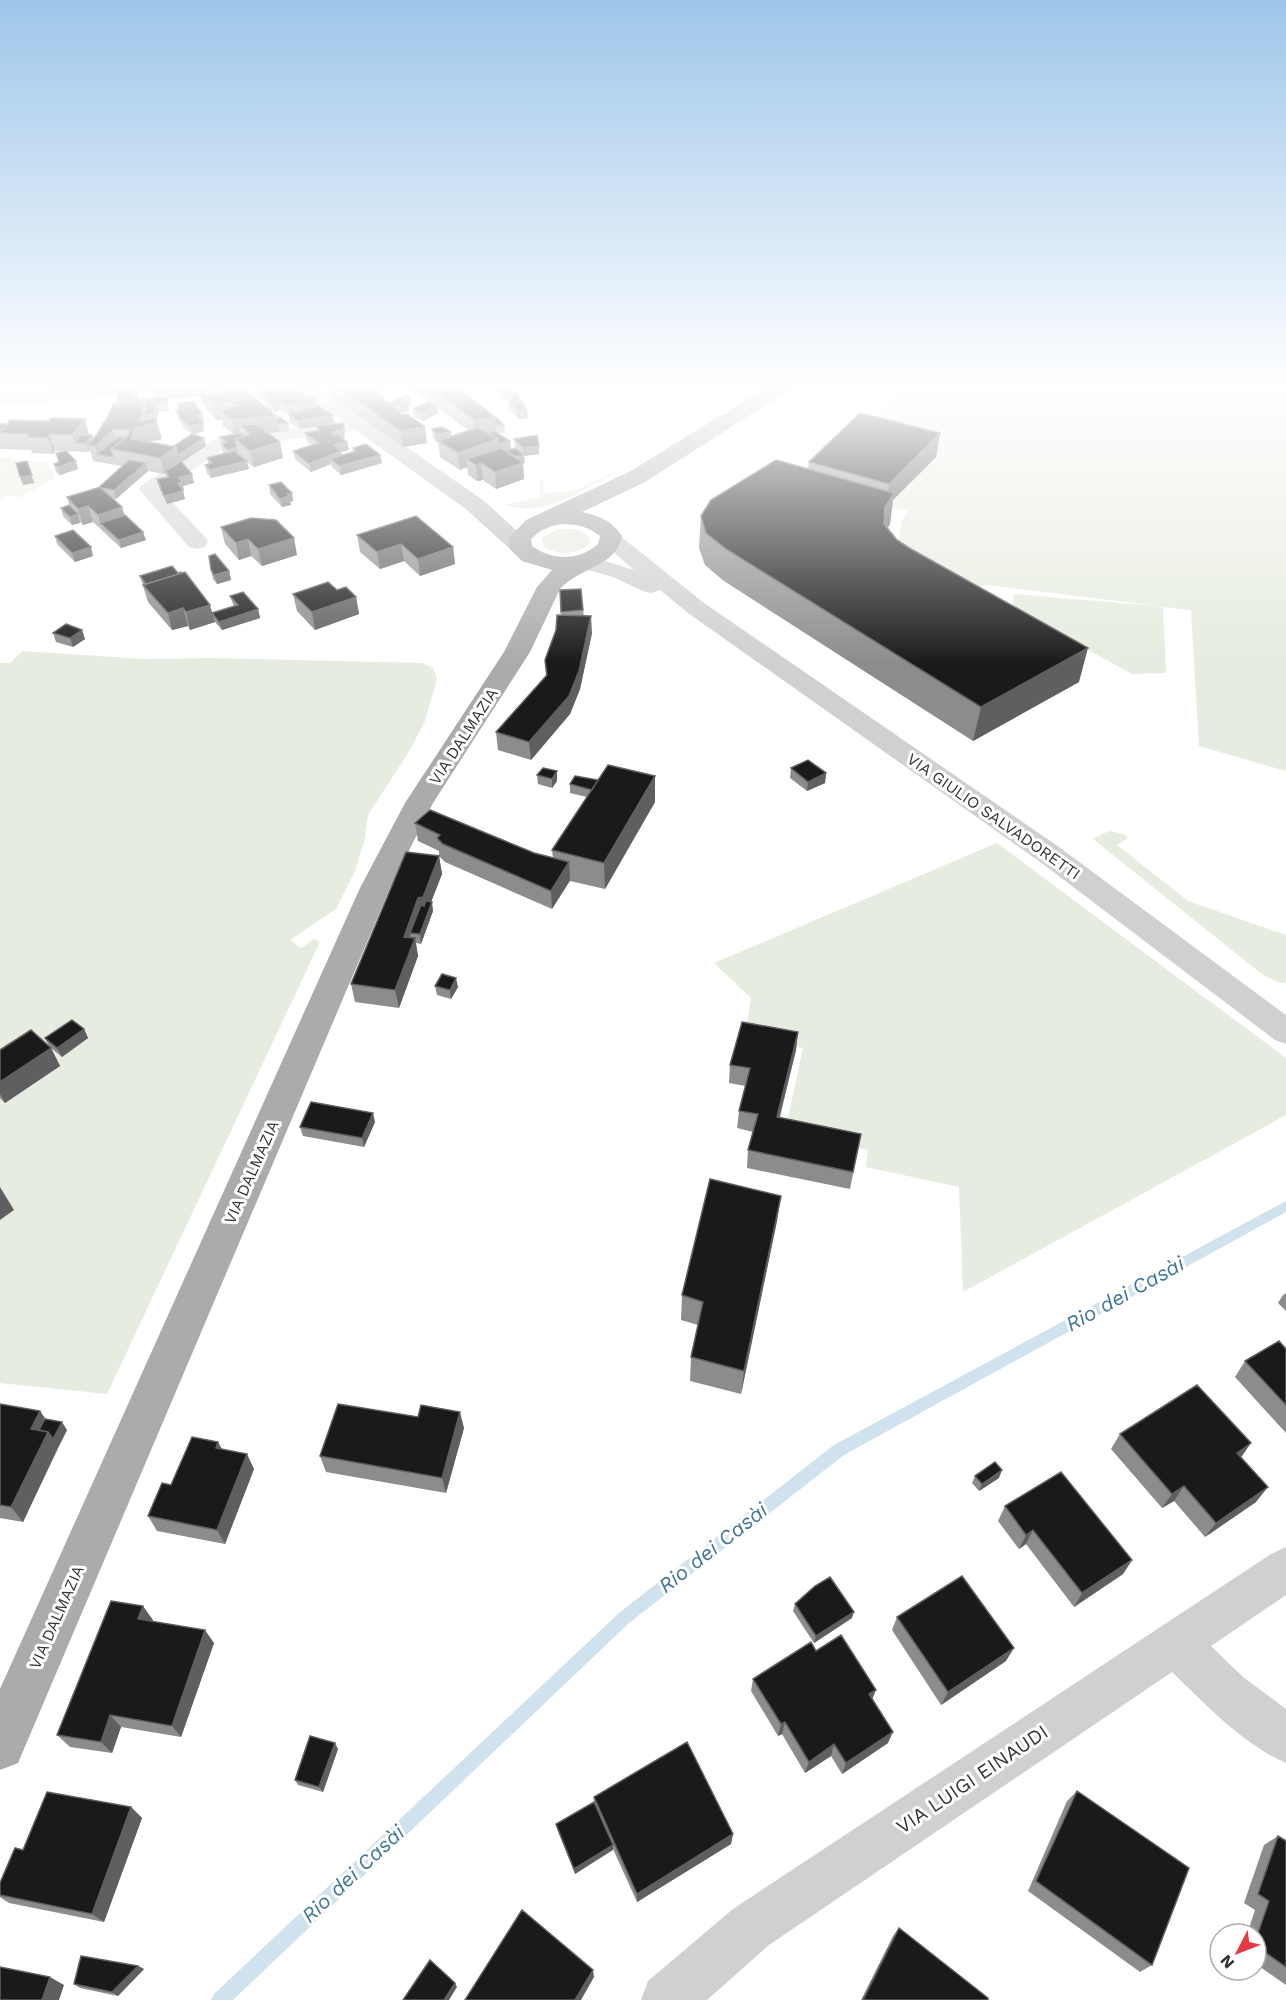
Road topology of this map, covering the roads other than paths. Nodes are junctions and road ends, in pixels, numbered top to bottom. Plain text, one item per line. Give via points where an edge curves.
1 (167, 477) edge
2 (435, 477) edge
3 (637, 477) joint
4 (475, 505) junction
5 (548, 519) junction
6 (610, 536) junction
7 (197, 542) dead end
8 (520, 547) junction
9 (582, 562) junction
10 (696, 608) junction
11 (534, 616) junction
12 (1286, 1032) edge
13 (1286, 1569) edge
14 (1176, 1644) junction
15 (1286, 1740) edge
16 (0, 1745) edge
17 (676, 1997) edge

1 - 7 street via 149,489
2 - 4 street
3 - 5 main road
3 - 6 main road via 617,501
4 - 5 street via 515,517
4 - 8 street
5 - 6 main road via 585,520 602,526
5 - 8 main road via 525,530 519,538
6 - 9 main road, VIA DALMAZIA via 604,553
6 - 10 street, VIA GIULIO SALVADORETTI
8 - 9 main road via 538,560
8 - 11 main road
9 - 10 street, VIA GIULIO SALVADORETTI via 636,578
9 - 11 main road, VIA DALMAZIA via 549,587
10 - 12 street, VIA GIULIO SALVADORETTI via 1049,854
11 - 16 main road, VIA DALMAZIA via 517,652 419,803 375,888
13 - 14 street, VIA LUIGI EINAUDI
14 - 15 street via 1227,1693
14 - 17 street, VIA LUIGI EINAUDI via 751,1927

